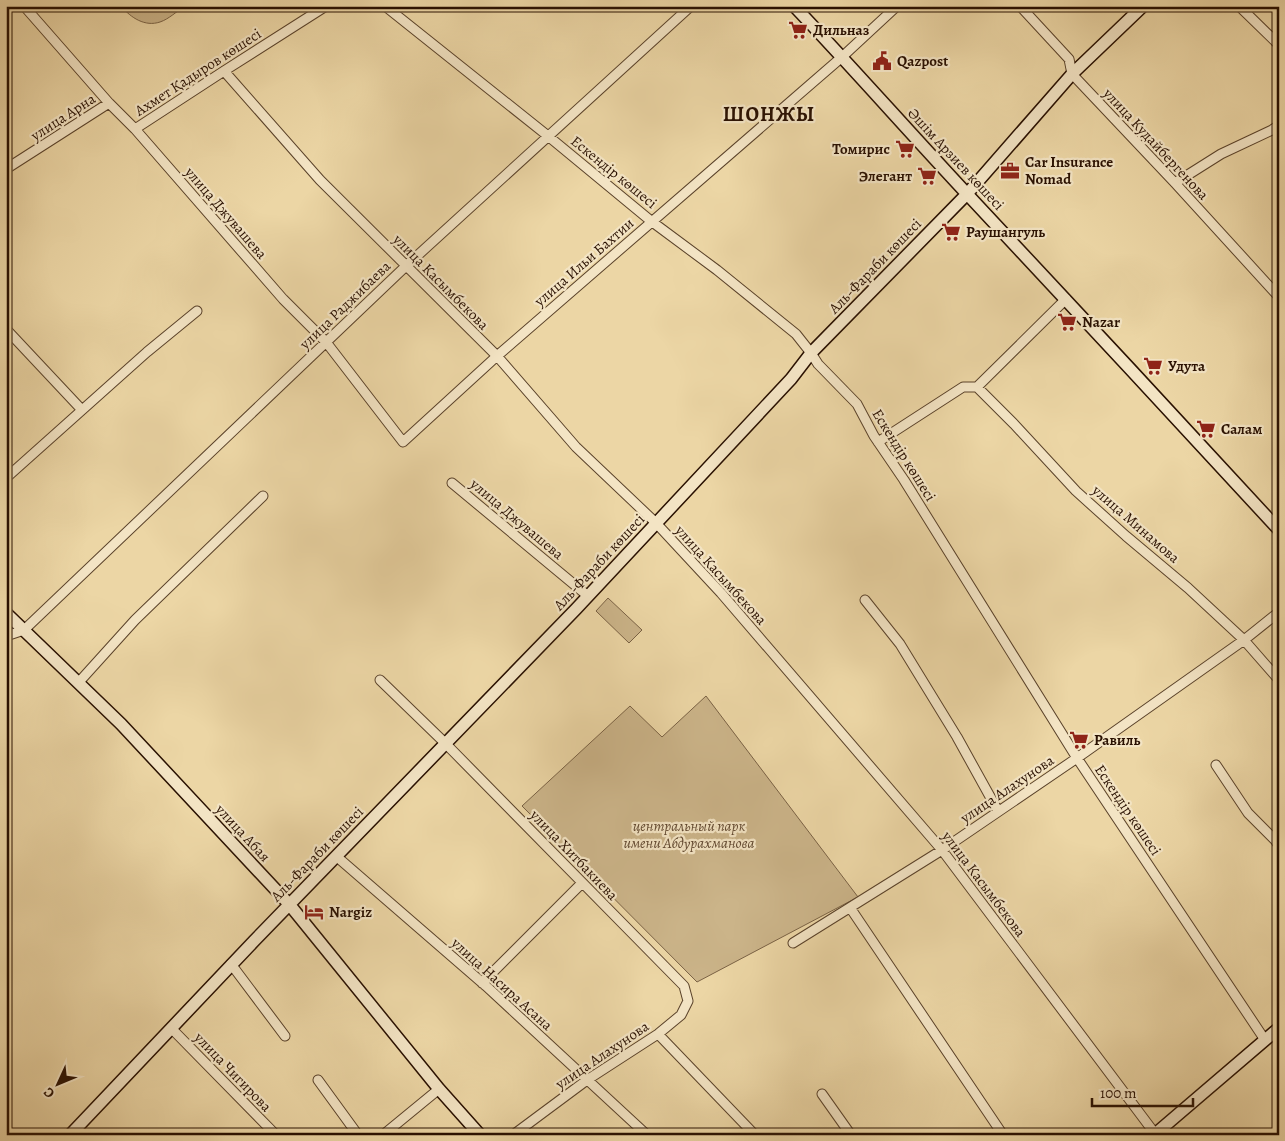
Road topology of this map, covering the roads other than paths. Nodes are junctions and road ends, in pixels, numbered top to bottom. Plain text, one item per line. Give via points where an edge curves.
1 (24, 6) edge
2 (326, 6) edge
3 (384, 6) edge
4 (691, 6) edge
5 (794, 6) edge
6 (897, 6) edge
7 (1020, 6) edge
8 (1143, 6) edge
9 (1240, 6) edge
10 (1279, 46) edge
11 (842, 57) junction
12 (224, 71) junction
13 (1072, 74) junction
14 (109, 104) junction
15 (1279, 125) edge
16 (135, 129) junction
17 (548, 136) junction
18 (6, 169) edge
19 (1175, 183) junction
20 (967, 194) junction
21 (652, 221) junction
22 (406, 266) junction
23 (1066, 298) junction
24 (1279, 298) edge
25 (196, 311) dead end
26 (6, 329) edge
27 (326, 342) junction
28 (811, 352) junction
29 (497, 356) junction
30 (977, 387) junction
31 (82, 410) junction
32 (403, 442) joint
33 (878, 442) junction
34 (6, 478) edge
35 (452, 483) dead end
36 (263, 496) dead end
37 (656, 524) junction
38 (1279, 530) edge
39 (588, 596) junction
40 (865, 600) dead end
41 (1279, 612) edge
42 (6, 613) edge
43 (24, 630) junction
44 (6, 636) edge
45 (1244, 640) junction
46 (380, 680) dead end
47 (1279, 680) edge
48 (79, 682) junction
49 (445, 743) junction
50 (1077, 758) junction
51 (1216, 765) dead end
52 (998, 811) junction
53 (1279, 846) edge
54 (942, 850) junction
55 (336, 856) junction
56 (582, 883) junction
57 (289, 904) junction
58 (850, 909) junction
59 (793, 943) dead end
60 (232, 964) junction
61 (482, 983) junction
62 (684, 986) joint
63 (171, 1028) junction
64 (1279, 1028) edge
65 (658, 1034) junction
66 (285, 1036) dead end
67 (1265, 1040) junction
68 (318, 1080) dead end
69 (587, 1080) junction
70 (439, 1089) junction
71 (822, 1094) dead end
72 (1155, 1134) edge
73 (70, 1135) edge
74 (276, 1135) edge
75 (358, 1135) edge
76 (384, 1135) edge
77 (480, 1135) edge
78 (513, 1135) edge
79 (647, 1135) edge
80 (755, 1135) edge
81 (851, 1135) edge
82 (1003, 1135) edge

1 - 14 street, улица Джувашева
2 - 12 street, Ахмет Қадыров көшесі
3 - 17 street, Ескендір көшесі
4 - 17 street, улица Раджибаева
5 - 11 main road, Әшім Арзиев көшесі
6 - 11 street, улица Ильи Бахтии
7 - 13 street, улица Кудайбергенова via 1069,59
8 - 13 main road, Аль-Фараби көшесі
9 - 10 street
11 - 20 main road, Әшім Арзиев көшесі
11 - 21 street, улица Ильи Бахтии
12 - 16 street, Ахмет Қадыров көшесі
12 - 22 street, улица Касымбекова via 320,180
13 - 19 street, улица Кудайбергенова
13 - 20 main road, Аль-Фараби көшесі
14 - 16 street, улица Джувашева
14 - 18 street, улица Арна
15 - 19 street via 1221,154
16 - 27 street, улица Джувашева via 283,299
17 - 21 street, Ескендір көшесі
17 - 22 street, улица Раджибаева
19 - 24 street, улица Кудайбергенова
20 - 23 main road, Әшім Арзиев көшесі
20 - 28 main road, Аль-Фараби көшесі
21 - 28 street, Ескендір көшесі via 789,328
21 - 29 street, улица Ильи Бахтии
22 - 27 street, улица Раджибаева
22 - 29 street, улица Касымбекова
23 - 30 street
23 - 38 main road, Әшім Арзиев көшесі
25 - 31 street
26 - 31 street
27 - 32 street, улица Джувашева
27 - 43 street, улица Раджибаева
28 - 33 street, Ескендір көшесі via 818,364 857,404
28 - 37 main road, Аль-Фараби көшесі via 791,379
29 - 32 street, улица Ильи Бахтии
29 - 37 street, улица Касымбекова via 576,447
30 - 33 street via 963,387
30 - 45 street, улица Минамова via 1076,491
31 - 34 street
33 - 50 street, Ескендір көшесі
35 - 39 street, улица Джувашева
36 - 48 street via 135,620
37 - 39 main road, Аль-Фараби көшесі
37 - 54 street, улица Касымбекова via 721,594
39 - 49 main road, Аль-Фараби көшесі
40 - 52 street via 900,644
41 - 45 street, улица Алахунова
42 - 43 main road, улица Абая
43 - 44 street
43 - 48 main road, улица Абая
45 - 47 street, улица Минамова
45 - 50 street, улица Алахунова
46 - 49 street, улица Хитбакиева
48 - 57 main road, улица Абая
49 - 55 main road, Аль-Фараби көшесі
49 - 56 street, улица Хитбакиева
50 - 52 street, улица Алахунова
50 - 67 street, Ескендір көшесі
51 - 53 street via 1248,813
52 - 54 street, улица Алахунова
54 - 58 street, улица Алахунова
54 - 72 street, улица Касымбекова
55 - 57 main road, Аль-Фараби көшесі
55 - 61 street, улица Насира Асана
56 - 61 street
56 - 62 street, улица Хитбакиева
57 - 60 main road, Аль-Фараби көшесі
57 - 70 main road, улица Абая
58 - 59 street, улица Алахунова
58 - 82 street
60 - 63 main road, Аль-Фараби көшесі
60 - 66 street
61 - 69 street, улица Насира Асана
62 - 65 street, улица Алахунова via 688,1001 681,1015
63 - 73 main road, Аль-Фараби көшесі
63 - 74 street, улица Чигирова
64 - 67 main road
65 - 69 street, улица Алахунова
65 - 80 street
67 - 72 main road
68 - 75 street
69 - 78 street, улица Алахунова
69 - 79 street, улица Насира Асана
70 - 76 street
70 - 77 main road, улица Абая
71 - 81 street

